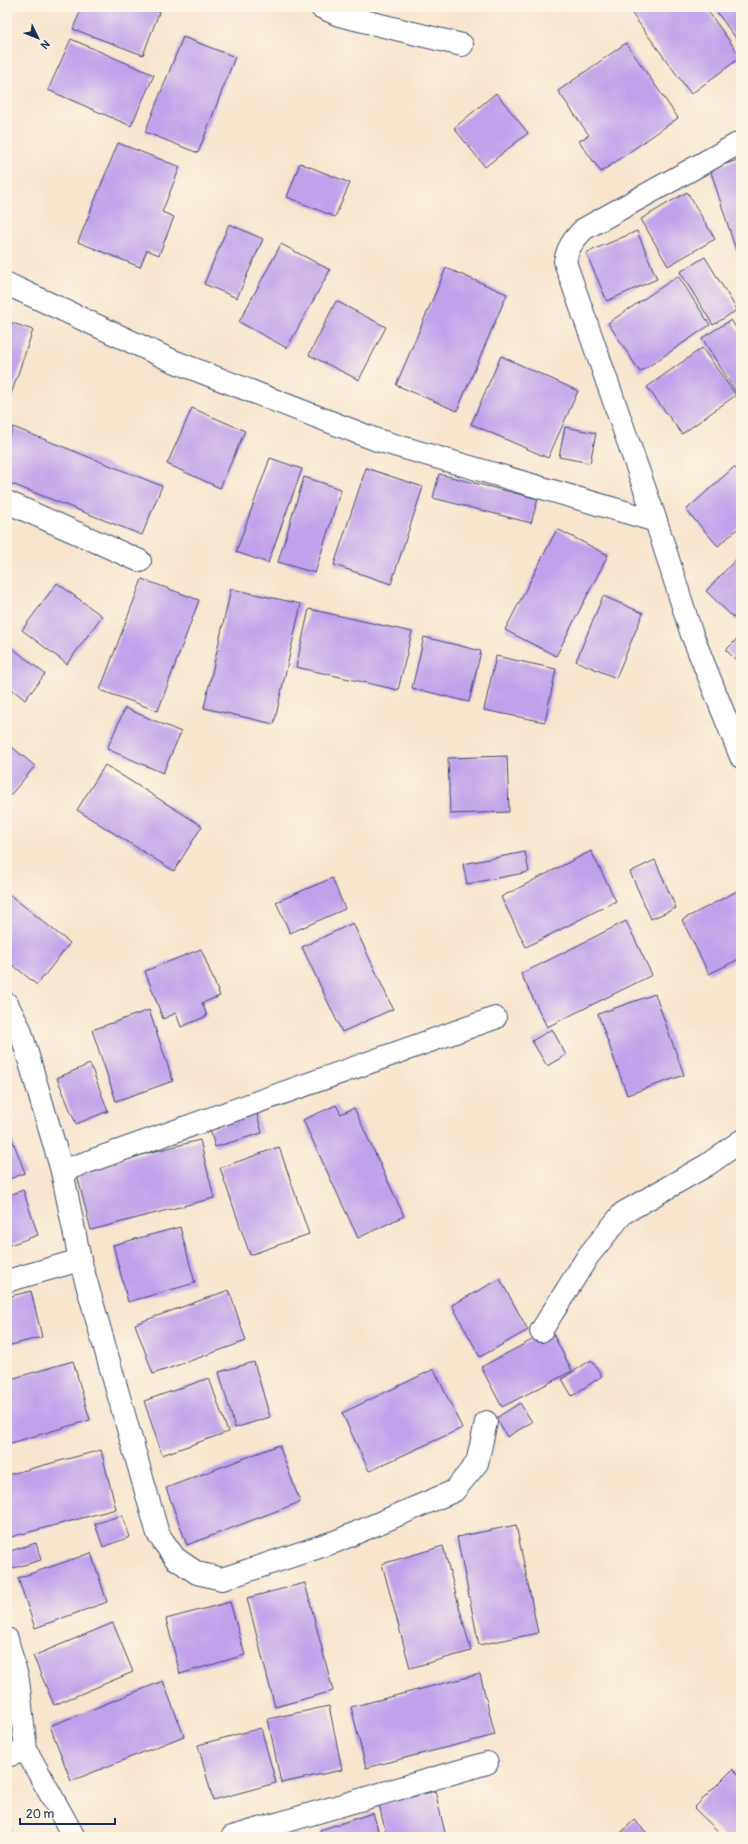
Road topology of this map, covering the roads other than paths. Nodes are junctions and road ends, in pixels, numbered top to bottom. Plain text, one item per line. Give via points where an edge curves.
1 (321, 7) edge
2 (462, 45) dead end
3 (741, 142) edge
4 (7, 284) edge
5 (7, 502) edge
6 (656, 521) junction
7 (140, 561) dead end
8 (740, 750) edge
9 (7, 1004) edge
10 (495, 1018) dead end
11 (741, 1141) edge
12 (62, 1171) junction
13 (80, 1260) junction
14 (7, 1281) edge
15 (541, 1331) dead end
16 (486, 1422) dead end
17 (7, 1639) edge
18 (16, 1753) edge
19 (487, 1763) dead end
20 (74, 1837) edge
21 (232, 1837) edge

1 - 2 street via 339,15
3 - 6 street via 584,229 567,251 566,262
4 - 6 street via 173,361 377,440
5 - 7 street
6 - 8 street via 691,632
9 - 12 street via 20,1029
10 - 12 street
11 - 15 street via 707,1165 623,1213 588,1256
12 - 13 street
13 - 14 street
13 - 16 street via 158,1534 175,1558 197,1573 222,1579 336,1541 454,1490 477,1463
17 - 18 street via 18,1680
18 - 20 street
19 - 21 street

